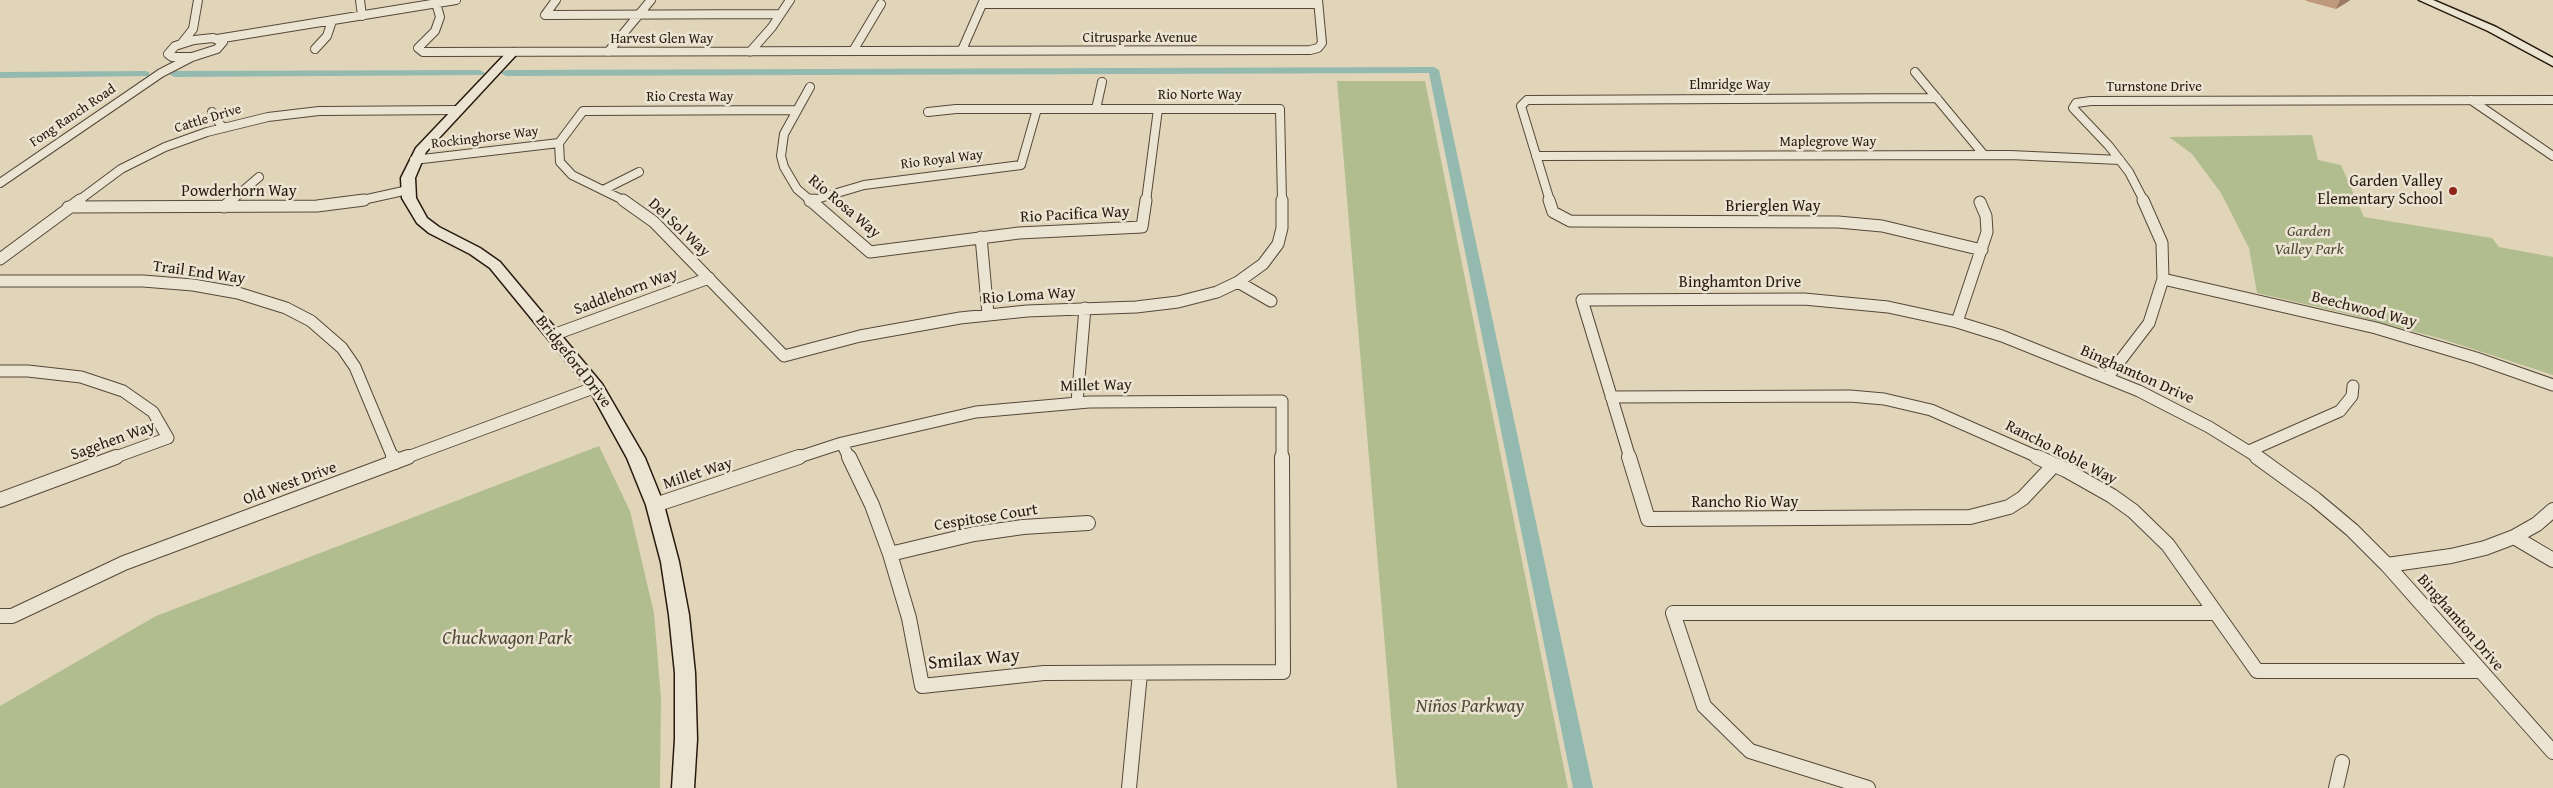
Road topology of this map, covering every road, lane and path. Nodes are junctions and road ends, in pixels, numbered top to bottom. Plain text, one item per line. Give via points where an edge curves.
1 (198, 0) edge
2 (360, 0) edge
3 (456, 0) edge
4 (556, 0) edge
5 (651, 0) edge
6 (790, 0) edge
7 (2424, 0) edge
8 (983, 2) edge
9 (1318, 2) edge
10 (436, 3) junction
11 (881, 4) dead end
12 (779, 14) junction
13 (638, 15) junction
14 (362, 16) junction
15 (332, 21) junction
16 (193, 29) junction
17 (207, 38) junction
18 (182, 43) junction
19 (219, 43) junction
20 (315, 49) dead end
21 (962, 50) junction
22 (513, 52) junction
23 (608, 52) junction
24 (750, 52) junction
25 (853, 52) junction
26 (192, 57) junction
27 (172, 58) junction
28 (2553, 63) edge
29 (1915, 72) dead end
30 (161, 73) junction
31 (1102, 82) dead end
32 (810, 87) dead end
33 (1937, 98) junction
34 (2472, 100) junction
35 (2553, 100) edge
36 (1037, 109) junction
37 (1096, 109) junction
38 (1158, 109) junction
39 (459, 110) junction
40 (797, 110) junction
41 (212, 112) dead end
42 (928, 112) dead end
43 (222, 128) junction
44 (559, 143) junction
45 (1984, 155) junction
46 (1536, 156) junction
47 (2553, 156) edge
48 (414, 160) junction
49 (2120, 160) junction
50 (639, 172) dead end
51 (259, 177) dead end
52 (0, 183) edge
53 (408, 190) junction
54 (603, 190) junction
55 (810, 201) junction
56 (1980, 202) dead end
57 (68, 207) junction
58 (224, 207) junction
59 (981, 236) junction
60 (1982, 250) junction
61 (0, 259) edge
62 (709, 278) junction
63 (2163, 279) junction
64 (0, 281) edge
65 (1238, 282) junction
66 (1582, 300) joint
67 (1271, 301) dead end
68 (1085, 308) junction
69 (988, 314) junction
70 (1957, 322) junction
71 (553, 334) junction
72 (784, 356) joint
73 (0, 371) edge
74 (2107, 378) junction
75 (2553, 385) edge
76 (2353, 386) dead end
77 (596, 388) junction
78 (1611, 397) junction
79 (1077, 402) junction
80 (842, 443) junction
81 (2249, 451) junction
82 (395, 462) junction
83 (2054, 464) junction
84 (0, 500) edge
85 (655, 506) junction
86 (2553, 510) edge
87 (1088, 523) dead end
88 (2514, 537) junction
89 (890, 554) junction
90 (2553, 560) edge
91 (2387, 564) junction
92 (2216, 613) junction
93 (0, 616) edge
94 (2480, 671) junction
95 (1140, 672) junction
96 (1283, 672) joint
97 (2552, 749) edge
98 (2342, 762) dead end
99 (683, 788) edge
100 (1129, 788) edge
101 (1868, 788) edge
102 (2336, 788) edge

1 - 16 street
2 - 14 street
3 - 10 street
4 - 13 street via 546,15
5 - 13 street
6 - 12 street
7 - 28 main road via 2492,29
8 - 9 street
8 - 21 street
9 - 21 street, Citrusparke Avenue via 1322,44 1318,48
10 - 14 street
10 - 22 street, Harvest Glen Way via 440,17 438,24 418,51
11 - 25 street
12 - 13 street
12 - 24 street
13 - 23 street
14 - 15 street
15 - 19 street
15 - 20 street via 327,36
16 - 17 street
16 - 18 street
17 - 18 street
17 - 19 street
18 - 27 street, Fong Ranch Road via 168,52
19 - 26 street via 206,54
21 - 25 street, Harvest Glen Way
22 - 23 street, Harvest Glen Way
22 - 39 street
23 - 24 street, Harvest Glen Way
24 - 25 street, Harvest Glen Way
26 - 27 street
26 - 30 street, Fong Ranch Road
27 - 30 street, Fong Ranch Road
29 - 33 street
30 - 52 street, Fong Ranch Road
31 - 37 street
32 - 40 street, Rio Rosa Way
33 - 45 street
33 - 46 street, Elmridge Way via 1540,99 1523,103 1522,110
34 - 35 street, Turnstone Drive
34 - 47 street
34 - 49 street, Turnstone Drive via 2076,103 2073,108
36 - 37 street, Rio Norte Way
36 - 42 street, Rio Norte Way
36 - 55 street, Rio Royal Way via 1021,164 886,181
37 - 38 street, Rio Norte Way
38 - 59 street, Rio Pacifica Way via 1142,227
38 - 65 street, Rio Norte Way via 1280,109 1281,233 1278,244 1263,264
39 - 43 street, Cattle Drive via 319,111 268,117
39 - 48 street
40 - 44 street, Rio Cresta Way via 583,111
40 - 55 street, Rio Rosa Way via 784,134 782,156 790,178
41 - 43 street
43 - 57 street, Cattle Drive via 142,158 108,177
44 - 48 street, Rockinghorse Way
44 - 54 street, Del Sol Way via 558,154 565,169
45 - 46 street, Maplegrove Way
45 - 49 street, Maplegrove Way
46 - 60 street, Brierglen Way via 1553,212 1562,219 1579,222 1864,224 1909,231
48 - 53 street
49 - 63 street, Turnstone Drive via 2141,193 2162,243
50 - 54 street
51 - 58 street
53 - 58 street, Powderhorn Way via 335,205
53 - 71 street, Bridgeford Drive via 414,209 422,220 495,265
54 - 62 street, Del Sol Way via 627,202 654,222
55 - 59 street, Rio Rosa Way via 870,252
56 - 60 street via 1987,222
57 - 58 street, Powderhorn Way
57 - 61 street, Cattle Drive
59 - 69 street
60 - 70 street
62 - 71 street, Saddlehorn Way
62 - 72 street, Del Sol Way
63 - 74 street, Turnstone Drive via 2149,323
63 - 75 street, Beechwood Way via 2376,328
64 - 82 street, Trail End Way via 143,281 193,285 238,293 286,308 311,321 342,348 355,367
65 - 67 street
65 - 68 street, Rio Loma Way via 1217,292 1178,302
66 - 70 street, Binghamton Drive via 1825,300 1888,307
66 - 78 street, Rancho Rio Way
68 - 69 street, Rio Loma Way
68 - 79 street
69 - 72 street, Rio Loma Way via 860,336
70 - 74 street, Binghamton Drive via 2010,338
71 - 77 street, Bridgeford Drive
73 - 84 street, Sagehen Way via 56,373 117,388 153,412 168,438
74 - 81 street, Binghamton Drive via 2167,405
76 - 81 street via 2349,401 2333,416
77 - 82 street, Old West Drive
77 - 85 street, Bridgeford Drive via 636,458
78 - 83 street, Rancho Roble Way via 1850,396 1884,399 1931,410
78 - 83 street, Rancho Rio Way via 1648,519 1970,517 1991,513 2023,498
79 - 80 street, Millet Way via 1014,407 938,419
79 - 96 street, Millet Way via 1282,401
80 - 85 street, Millet Way
80 - 89 street, Smilax Way via 872,505
81 - 91 street, Binghamton Drive via 2315,499
82 - 93 street, Old West Drive via 124,563 12,616
83 - 92 street, Rancho Roble Way via 2112,496 2152,528 2168,545
85 - 99 street, Bridgeford Drive via 680,615 685,674
86 - 88 street
87 - 89 street, Cespitose Court via 974,534
88 - 90 street
88 - 91 street via 2451,556
89 - 95 street, Smilax Way via 922,686 1018,674
91 - 94 street, Binghamton Drive
92 - 94 street, Rancho Roble Way via 2257,671
92 - 101 street via 1673,613 1704,706 1750,751
94 - 97 street, Binghamton Drive
95 - 96 street, Smilax Way
95 - 100 street
98 - 102 street

